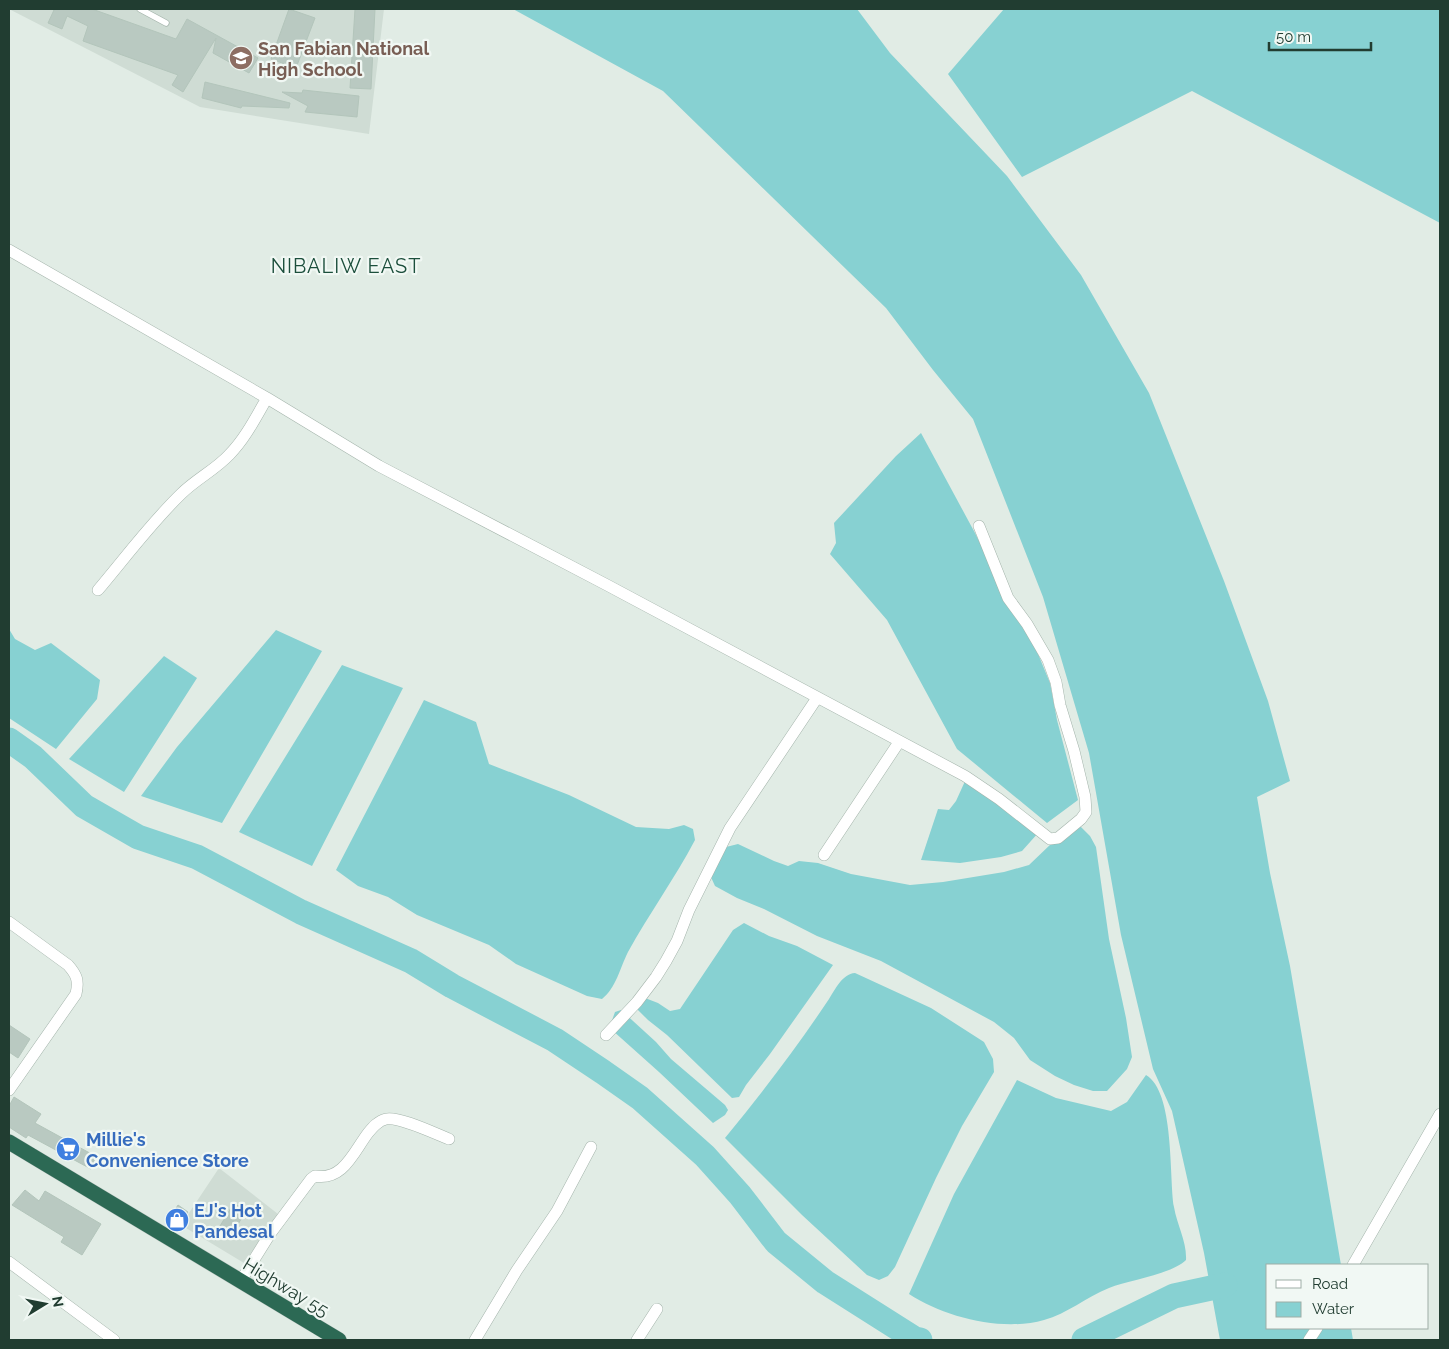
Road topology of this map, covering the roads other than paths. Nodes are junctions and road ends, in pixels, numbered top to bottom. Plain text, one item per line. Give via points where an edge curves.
1 (140, 9) edge
2 (166, 23) dead end
3 (9, 250) edge
4 (267, 398) junction
5 (979, 526) dead end
6 (98, 590) dead end
7 (817, 698) junction
8 (900, 742) junction
9 (824, 854) dead end
10 (9, 922) edge
11 (606, 1035) dead end
12 (9, 1090) edge
13 (1438, 1122) edge
14 (449, 1139) dead end
15 (9, 1142) edge
16 (591, 1147) dead end
17 (9, 1262) edge
18 (1355, 1264) edge
19 (240, 1282) junction
20 (657, 1309) dead end
21 (1315, 1329) edge
22 (114, 1340) edge
23 (339, 1340) edge
24 (475, 1340) edge
25 (637, 1340) edge
26 (1309, 1340) edge

1 - 2 lane
3 - 4 street
4 - 6 street via 235,449 181,494
4 - 7 street via 379,466
5 - 8 street via 1008,598 1048,660 1074,751 1086,812 1058,838 1050,838 965,776
7 - 8 street
7 - 11 street via 730,828 677,941 656,977
8 - 9 street
10 - 12 street via 68,965 76,974 78,985 76,994
13 - 18 street
14 - 19 street via 411,1124 387,1119 376,1124 340,1172 311,1179 270,1234
15 - 19 highway, Highway 55
16 - 24 street via 557,1211
17 - 22 street
19 - 23 highway, Highway 55
20 - 25 street
21 - 26 street

